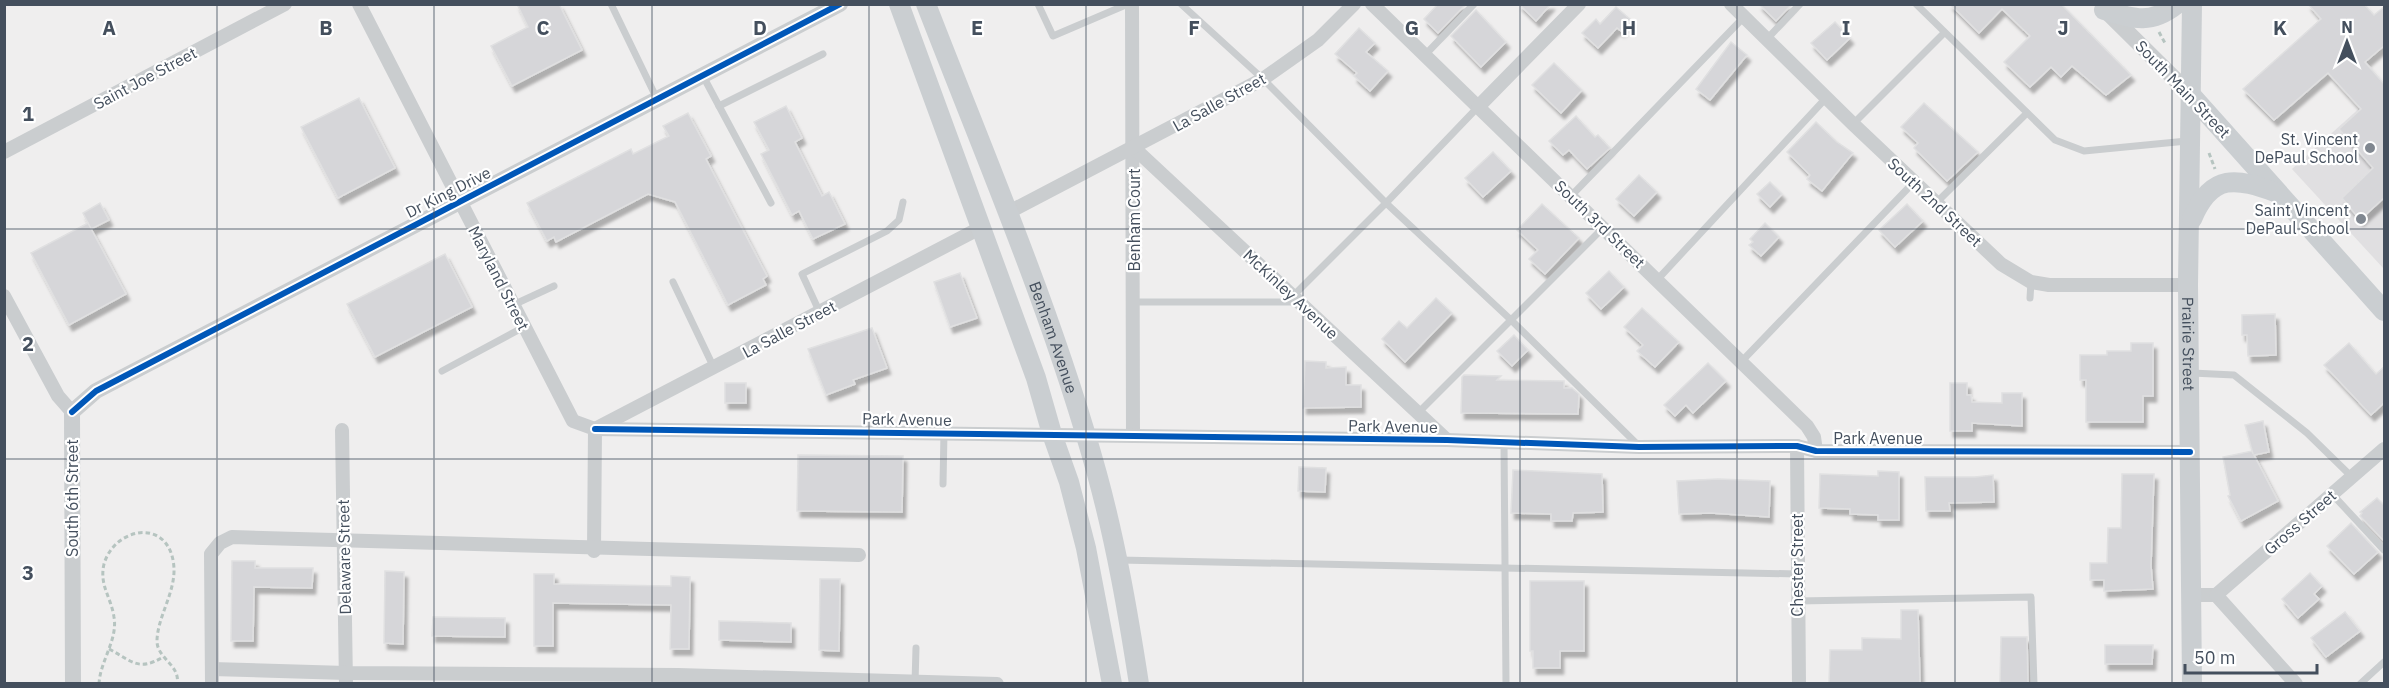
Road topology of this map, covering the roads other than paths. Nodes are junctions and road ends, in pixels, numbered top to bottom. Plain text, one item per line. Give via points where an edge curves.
1 (285, 4) edge
2 (359, 4) edge
3 (611, 4) edge
4 (840, 4) edge
5 (899, 4) edge
6 (926, 4) edge
7 (1038, 4) edge
8 (1130, 4) edge
9 (1181, 4) edge
10 (1354, 4) edge
11 (1372, 4) edge
12 (1474, 4) edge
13 (1579, 4) edge
14 (1731, 4) edge
15 (1800, 4) edge
16 (1916, 4) edge
17 (2177, 4) edge
18 (2192, 4) edge
19 (2102, 7) edge
20 (1744, 17) junction
21 (1944, 33) junction
22 (1767, 39) junction
23 (823, 54) dead end
24 (1425, 55) junction
25 (702, 76) junction
26 (1263, 79) junction
27 (2190, 94) junction
28 (1827, 97) junction
29 (657, 99) junction
30 (718, 106) junction
31 (1478, 107) junction
32 (2027, 113) junction
33 (1853, 124) junction
34 (2190, 140) junction
35 (1134, 148) junction
36 (4, 152) edge
37 (1914, 182) junction
38 (2279, 193) junction
39 (1571, 196) junction
40 (459, 201) junction
41 (903, 202) dead end
42 (771, 203) dead end
43 (1386, 203) junction
44 (1936, 203) junction
45 (1007, 213) junction
46 (982, 227) junction
47 (2189, 227) junction
48 (1604, 228) junction
49 (1657, 280) junction
50 (673, 282) dead end
51 (2031, 282) junction
52 (2188, 285) junction
53 (554, 286) dead end
54 (4, 296) edge
55 (2030, 298) dead end
56 (1296, 299) junction
57 (1134, 302) junction
58 (513, 305) junction
59 (2385, 311) edge
60 (820, 313) junction
61 (1510, 319) junction
62 (524, 327) junction
63 (1741, 362) junction
64 (714, 368) junction
65 (442, 371) dead end
66 (2189, 373) junction
67 (72, 412) junction
68 (1419, 413) junction
69 (595, 429) junction
70 (342, 430) dead end
71 (944, 433) junction
72 (1052, 434) junction
73 (1085, 435) junction
74 (1134, 436) junction
75 (1447, 440) junction
76 (1504, 442) junction
77 (1639, 447) junction
78 (1797, 447) junction
79 (2385, 449) edge
80 (1816, 452) junction
81 (2190, 452) junction
82 (2352, 477) junction
83 (943, 484) dead end
84 (2332, 494) junction
85 (344, 540) junction
86 (594, 549) junction
87 (2385, 550) edge
88 (859, 555) dead end
89 (1117, 560) junction
90 (1505, 568) junction
91 (1797, 574) junction
92 (2192, 595) junction
93 (2216, 595) junction
94 (1797, 601) junction
95 (916, 648) dead end
96 (2385, 662) edge
97 (212, 669) junction
98 (346, 678) edge
99 (509, 679) edge
100 (678, 679) edge
101 (834, 682) edge
102 (915, 682) edge
103 (73, 684) edge
104 (212, 684) edge
105 (997, 684) edge
106 (1112, 684) edge
107 (1139, 684) edge
108 (1506, 684) edge
109 (1799, 684) edge
110 (2034, 684) edge
111 (2192, 684) edge
112 (2296, 684) edge
113 (2360, 684) edge

1 - 36 street, Saint Joe Street
2 - 40 street, Maryland Street
3 - 29 lane
4 - 25 street, Dr King Drive
5 - 46 main road, Benham Avenue
6 - 45 main road, Benham Avenue
7 - 8 lane via 1053,36
8 - 35 street, Benham Court
9 - 26 lane
10 - 26 street, La Salle Street via 1318,40
11 - 24 street, South 3rd Street
12 - 24 lane
13 - 31 street
14 - 20 street, South 2nd Street
15 - 22 lane
16 - 21 lane
17 - 19 main road via 2145,20
18 - 27 main road, Prairie Street
19 - 27 street, South Main Street
20 - 22 street, South 2nd Street
20 - 39 lane
21 - 32 lane
21 - 33 lane
22 - 28 street, South 2nd Street
23 - 30 lane
24 - 31 street, South 3rd Street
25 - 29 street, Dr King Drive
25 - 30 lane
26 - 35 street, La Salle Street
26 - 43 lane
27 - 34 main road, Prairie Street
27 - 38 main road, South Main Street
28 - 33 street, South 2nd Street
28 - 49 lane
29 - 40 street, Dr King Drive
30 - 42 lane
31 - 39 street, South 3rd Street
31 - 43 lane
32 - 34 lane via 2055,140 2084,151
32 - 44 lane
33 - 37 street, South 2nd Street
34 - 47 main road, Prairie Street
35 - 45 street, La Salle Street
35 - 56 street, McKinley Avenue
35 - 57 street, Benham Court
37 - 44 street, South 2nd Street
37 - 63 lane
38 - 47 main road via 2246,182 2227,182 2200,199
38 - 59 main road, South Main Street
39 - 48 street, South 3rd Street
40 - 58 street, Maryland Street
40 - 67 street, Dr King Drive via 96,391
41 - 60 lane via 899,220 887,231 802,274
43 - 56 lane
43 - 61 lane
44 - 51 street, South 2nd Street via 2001,264
45 - 73 main road, Benham Avenue
46 - 60 street, La Salle Street
46 - 72 main road, Benham Avenue
47 - 52 main road, Prairie Street
48 - 49 street, South 3rd Street
48 - 61 lane
49 - 63 street, South 3rd Street
50 - 64 lane
51 - 52 street, South 2nd Street via 2078,288
51 - 55 lane
52 - 66 main road, Prairie Street
53 - 58 lane
54 - 67 street via 58,396
56 - 57 lane
56 - 68 street, McKinley Avenue
57 - 74 street, Benham Court
58 - 62 street, Maryland Street
60 - 64 street, La Salle Street
61 - 68 lane
61 - 77 lane
62 - 65 lane
62 - 69 street, Maryland Street via 573,421
63 - 80 street, South 3rd Street via 1806,426 1814,437
64 - 69 street, La Salle Street
66 - 81 main road, Prairie Street
66 - 82 lane via 2234,375 2307,433
67 - 103 street, South 6th Street
68 - 75 street, McKinley Avenue
69 - 71 street, Park Avenue
69 - 86 street
70 - 85 street, Delaware Street
71 - 72 street, Park Avenue
71 - 83 lane
72 - 73 street, Park Avenue
72 - 106 main road, Benham Avenue via 1086,548
73 - 74 street, Park Avenue
73 - 89 main road, Benham Avenue
74 - 75 street, Park Avenue
75 - 76 street, Park Avenue
76 - 77 street, Park Avenue
76 - 90 lane
77 - 78 street, Park Avenue
78 - 80 street, Park Avenue
78 - 91 street, Chester Street
79 - 82 street, Gross Street
80 - 81 street, Park Avenue
81 - 92 main road, Prairie Street
82 - 84 street, Gross Street
84 - 87 lane
84 - 93 street, Gross Street
85 - 86 street
85 - 97 street via 232,537 220,543 211,554
85 - 98 street, Delaware Street
86 - 88 street
89 - 90 lane
89 - 107 main road, Benham Avenue
90 - 91 lane
90 - 108 lane
91 - 94 street, Chester Street
92 - 93 street
92 - 111 main road, Prairie Street
93 - 112 street
94 - 109 street, Chester Street
94 - 110 lane via 2031,597
95 - 102 lane
96 - 113 lane
97 - 98 street
97 - 104 street
98 - 99 street
99 - 100 street
100 - 101 street
101 - 102 street
102 - 105 street

